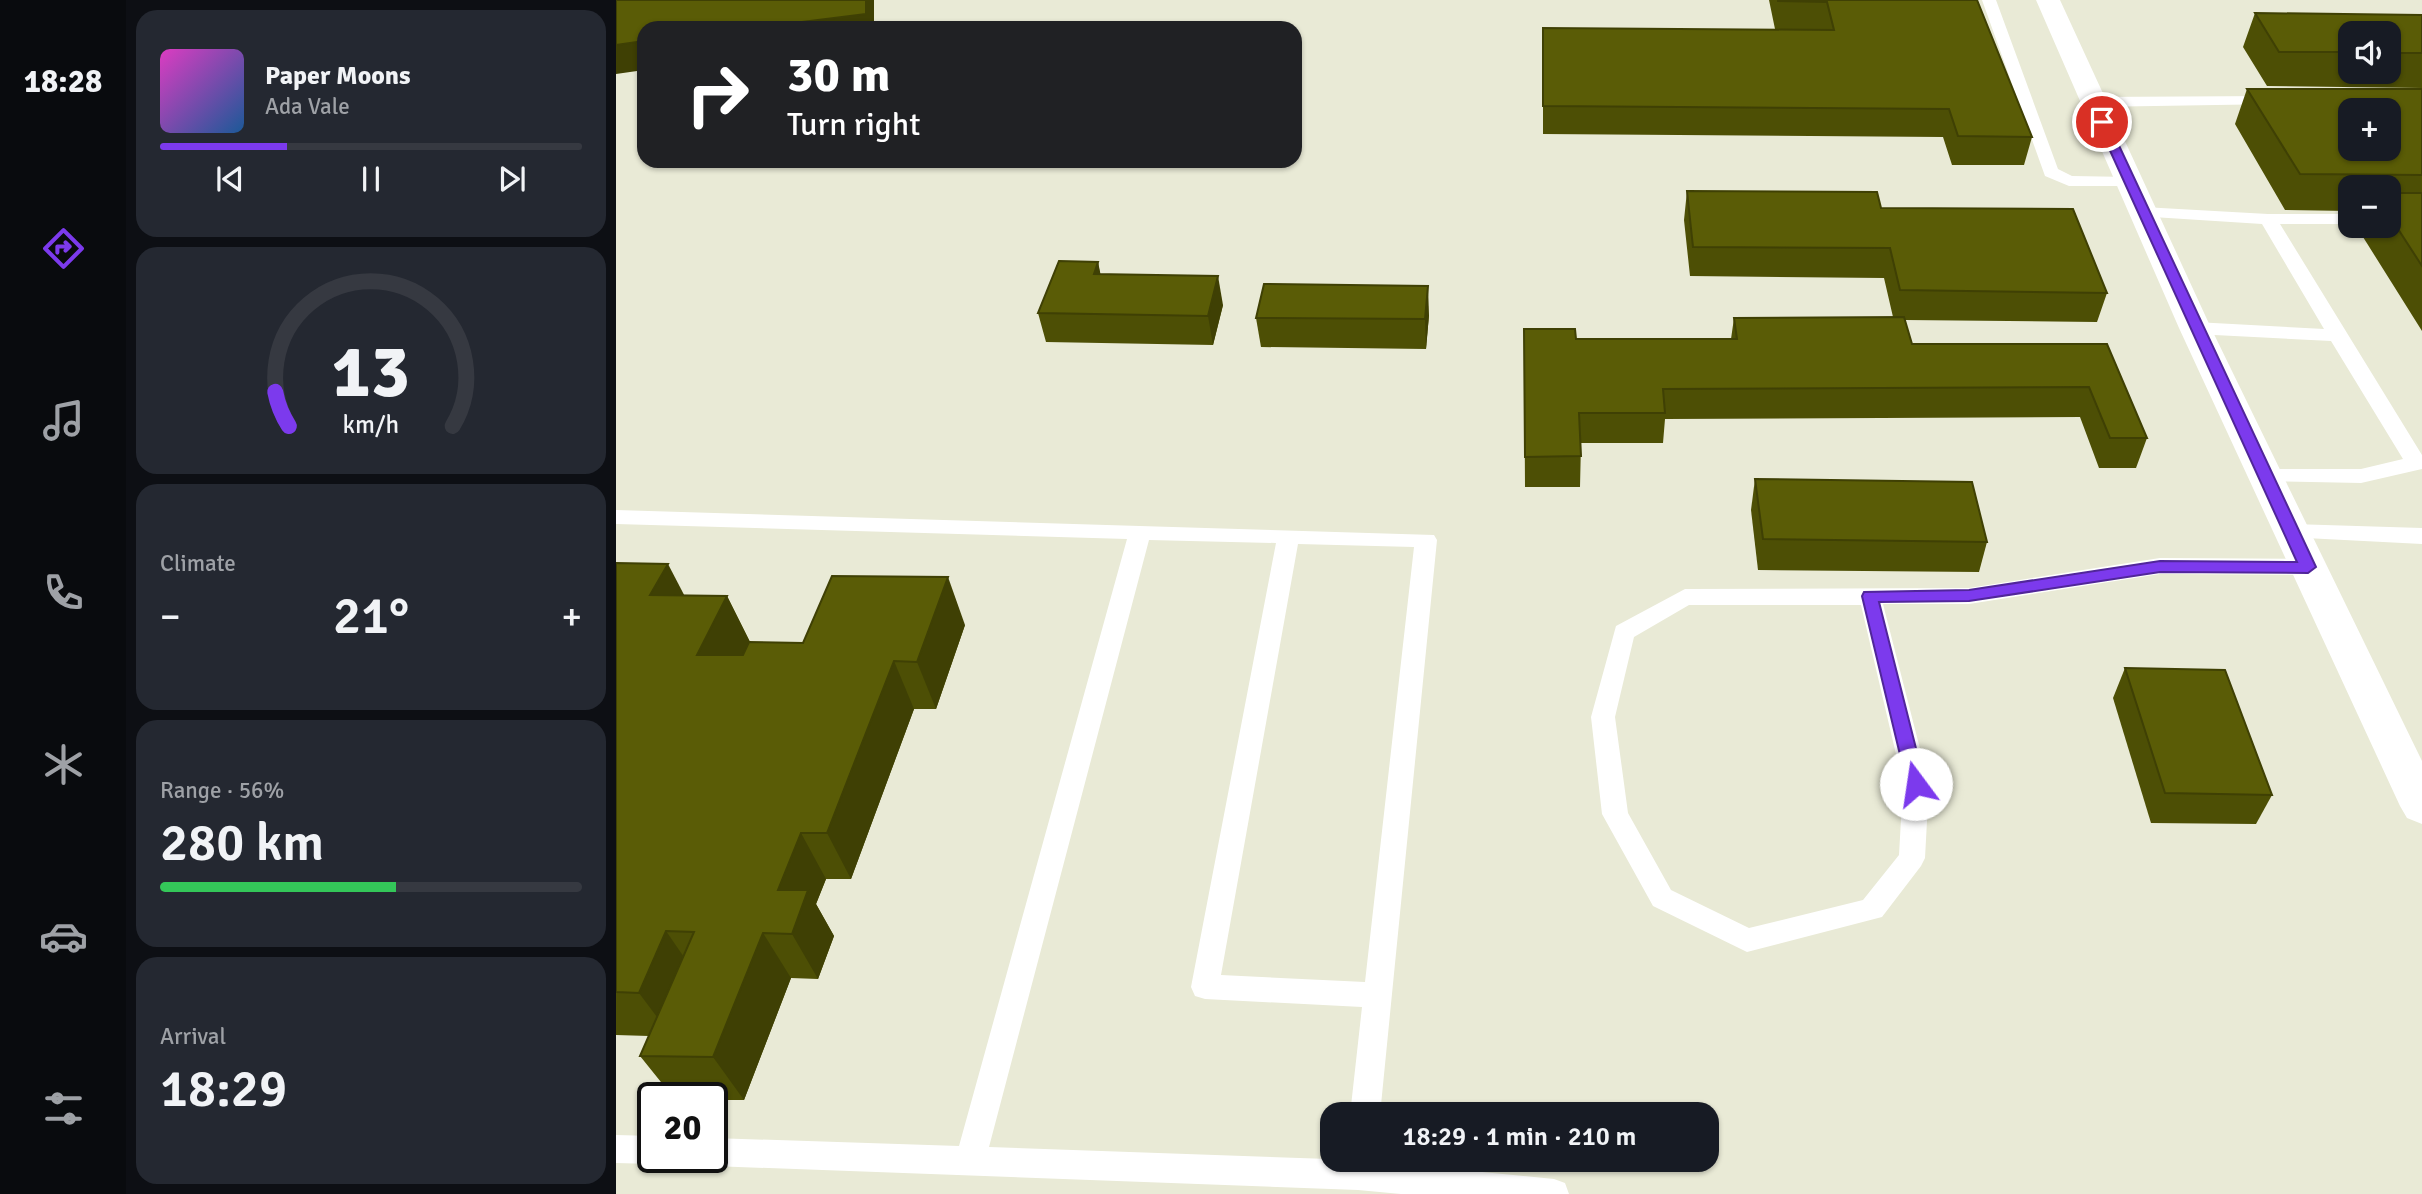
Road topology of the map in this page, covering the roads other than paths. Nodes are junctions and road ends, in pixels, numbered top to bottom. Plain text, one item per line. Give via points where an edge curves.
1 (1989, 0) edge
2 (2048, 0) edge
3 (2283, 101) edge
4 (2093, 102) junction
5 (2136, 197) junction
6 (2268, 219) junction
7 (2338, 219) edge
8 (2195, 328) junction
9 (2337, 335) junction
10 (2419, 462) edge
11 (2267, 476) junction
12 (616, 517) edge
13 (1140, 532) junction
14 (2292, 532) junction
15 (2422, 536) edge
16 (1288, 537) junction
17 (2308, 567) junction
18 (1870, 596) junction
19 (2422, 806) edge
20 (1377, 995) junction
21 (1365, 1102) edge
22 (616, 1149) edge
23 (637, 1150) edge
24 (728, 1153) edge
25 (970, 1161) junction
26 (1358, 1176) edge
27 (1554, 1194) edge

1 - 5 lane via 2051,172 2069,181
2 - 4 street
3 - 4 lane
4 - 5 street
5 - 6 lane
5 - 8 street
6 - 7 lane
6 - 9 lane
8 - 9 lane
8 - 11 street
9 - 10 lane
10 - 11 lane via 2361,476
11 - 14 street
12 - 13 lane
13 - 16 lane
13 - 25 lane
14 - 15 lane
14 - 17 street
16 - 20 lane via 1426,540
16 - 20 lane via 1205,988
17 - 18 lane via 2160,566 1969,596
17 - 19 street
18 - 18 lane via 1685,597 1624,632 1602,717 1615,814 1662,898 1747,940 1872,909 1912,858 1916,784
20 - 21 lane
22 - 23 lane
24 - 25 lane
25 - 26 lane
26 - 27 lane

